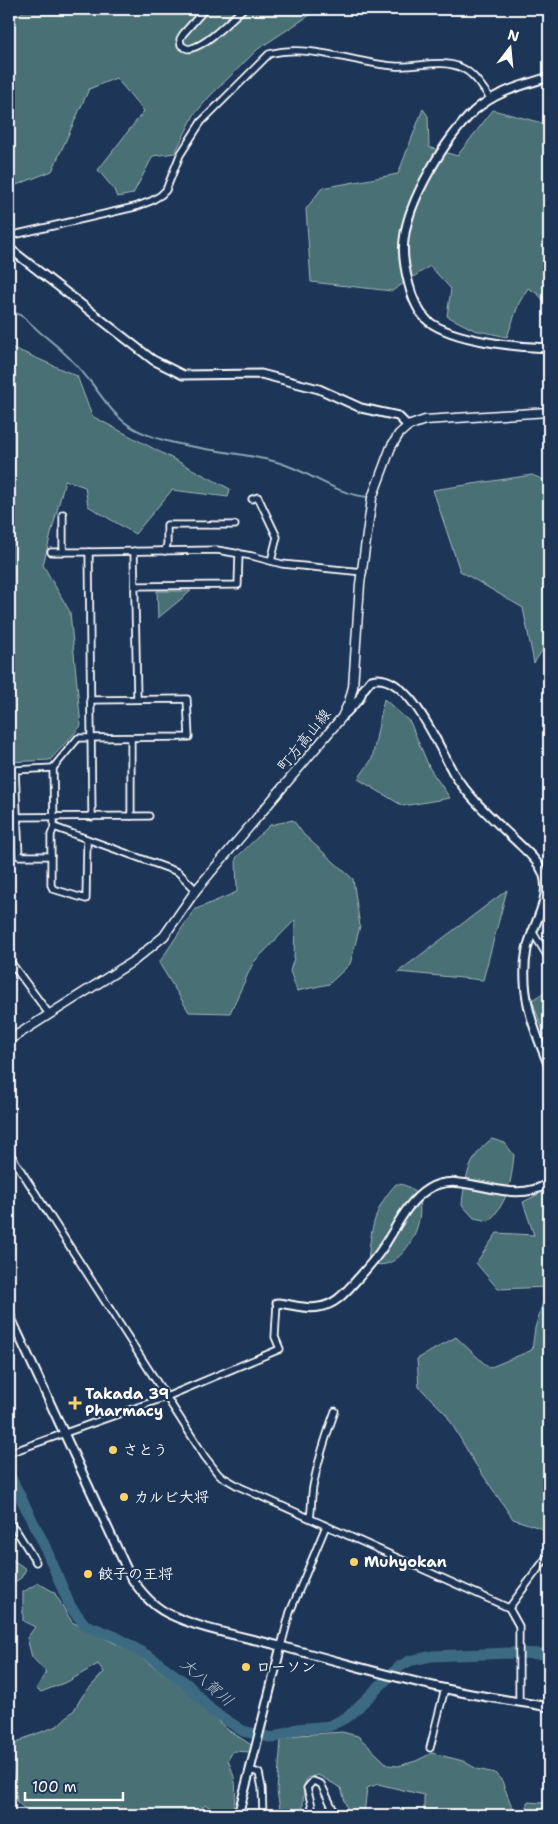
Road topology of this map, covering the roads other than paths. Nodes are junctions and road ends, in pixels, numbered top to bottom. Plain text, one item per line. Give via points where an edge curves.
1 (205, 9) edge
2 (243, 9) edge
3 (549, 77) edge
4 (491, 99) junction
5 (9, 236) edge
6 (9, 248) edge
7 (549, 348) edge
8 (549, 412) edge
9 (408, 426) junction
10 (252, 499) dead end
11 (63, 514) dead end
12 (235, 524) dead end
13 (134, 551) junction
14 (166, 551) junction
15 (51, 552) dead end
16 (64, 552) junction
17 (89, 552) junction
18 (239, 553) junction
19 (271, 561) junction
20 (363, 572) junction
21 (135, 586) junction
22 (137, 699) junction
23 (90, 700) junction
24 (342, 717) junction
25 (131, 738) junction
26 (92, 739) junction
27 (53, 768) junction
28 (92, 816) junction
29 (131, 816) junction
30 (149, 816) dead end
31 (9, 817) edge
32 (17, 817) junction
33 (53, 817) junction
34 (54, 827) junction
35 (87, 840) junction
36 (51, 856) junction
37 (196, 890) junction
38 (532, 931) junction
39 (549, 957) edge
40 (9, 960) edge
41 (49, 1014) junction
42 (9, 1040) edge
43 (549, 1066) edge
44 (9, 1152) edge
45 (549, 1183) edge
46 (277, 1303) joint
47 (9, 1314) edge
48 (166, 1397) junction
49 (335, 1411) dead end
50 (63, 1433) junction
51 (12, 1452) edge
52 (310, 1518) junction
53 (9, 1522) edge
54 (326, 1526) junction
55 (549, 1558) edge
56 (36, 1562) dead end
57 (509, 1608) junction
58 (280, 1646) junction
59 (445, 1688) junction
60 (519, 1702) junction
61 (549, 1707) edge
62 (430, 1748) dead end
63 (250, 1770) junction
64 (549, 1807) edge
65 (238, 1815) edge
66 (263, 1815) edge
67 (310, 1815) edge
68 (336, 1815) edge
69 (549, 1815) edge

1 - 2 street via 180,39 185,48 191,49 205,41
3 - 4 street
4 - 5 street via 471,74 446,63 394,66 301,51 284,50 269,54 201,122 188,140 161,195 136,207
4 - 7 street via 474,111 457,131 424,181 404,238 404,267 417,306 435,326 480,340
6 - 9 street via 153,360 176,373 189,376 270,375 319,389 361,408 398,416
8 - 9 main road via 425,420
9 - 20 main road, 町方高山線 via 391,447 372,498
10 - 19 street via 258,497 277,537
11 - 16 street
12 - 14 street via 167,525
13 - 14 street
13 - 17 street
13 - 21 street
14 - 18 street
15 - 16 street
16 - 17 street
17 - 23 street
18 - 19 street
18 - 21 street via 238,586
19 - 20 street
20 - 24 main road, 町方高山線 via 353,687
21 - 22 street
22 - 23 street
22 - 25 street via 187,699 189,737
23 - 26 street
24 - 37 main road, 町方高山線
24 - 38 street via 359,699 366,684 375,679 396,687 417,707 460,782 542,871 545,894
25 - 26 street
25 - 29 street
26 - 27 street via 78,738
26 - 28 street
27 - 32 street via 15,770
27 - 33 street
28 - 29 street
28 - 33 street
29 - 30 street
31 - 32 street
32 - 33 street
32 - 36 street via 19,856
33 - 34 street
34 - 35 street
34 - 36 street
35 - 36 street via 86,899 54,889 51,885
35 - 37 street via 178,872
37 - 41 main road, 町方高山線 via 158,942
38 - 39 street
38 - 43 street via 526,958 526,999
40 - 41 street
41 - 42 main road, 町方高山線
44 - 48 street
45 - 46 street via 539,1189 514,1193 448,1182 431,1187 411,1203 374,1261 338,1299 326,1306 311,1308
46 - 48 street via 275,1337 280,1349
47 - 50 street
48 - 50 street
48 - 52 street via 219,1475
49 - 52 street via 318,1462
50 - 51 street
50 - 58 street via 130,1576 152,1603 181,1619
52 - 54 street
53 - 56 street
54 - 57 street
54 - 58 street via 290,1612
55 - 57 street via 544,1560
57 - 60 street via 519,1626
58 - 59 street
58 - 63 street
59 - 60 street
59 - 62 street
60 - 61 street
63 - 65 street
63 - 66 street via 259,1772
64 - 69 street
67 - 68 street via 312,1806 307,1791 313,1780 321,1784

